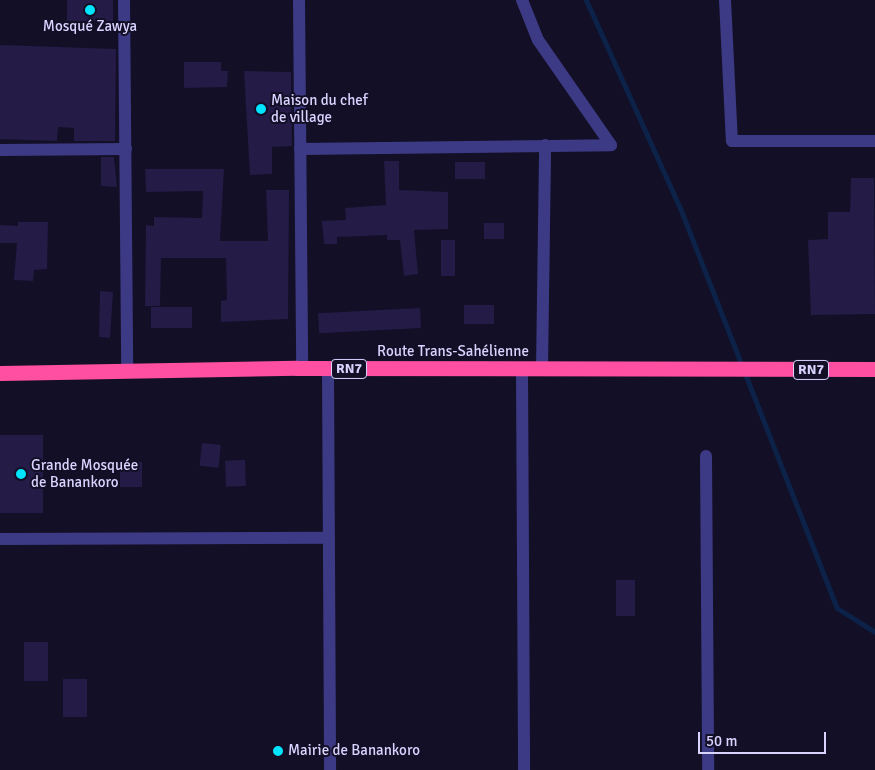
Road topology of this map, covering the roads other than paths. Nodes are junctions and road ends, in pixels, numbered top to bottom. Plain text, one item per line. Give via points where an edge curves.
1 (124, 0) edge
2 (299, 0) edge
3 (522, 0) edge
4 (725, 0) edge
5 (875, 141) edge
6 (545, 145) junction
7 (300, 149) junction
8 (0, 150) edge
9 (126, 150) junction
10 (302, 369) junction
11 (328, 369) junction
12 (875, 369) edge
13 (522, 370) junction
14 (542, 370) junction
15 (127, 372) junction
16 (0, 373) edge
17 (706, 456) dead end
18 (329, 538) junction
19 (0, 539) edge
20 (330, 770) edge
21 (524, 770) edge
22 (708, 770) edge

1 - 9 street
2 - 7 street
3 - 6 street via 538,40 611,145
4 - 5 street via 732,141
6 - 7 street
6 - 14 street
7 - 10 street
8 - 9 street
9 - 15 street
10 - 11 highway, Route Trans-Sahélienne / RN7
10 - 15 highway, Route Trans-Sahélienne / RN7
11 - 13 highway, Route Trans-Sahélienne / RN7
11 - 18 street
12 - 14 highway, Route Trans-Sahélienne / RN7
13 - 14 highway, Route Trans-Sahélienne / RN7
13 - 21 street
15 - 16 highway, Route Trans-Sahélienne / RN7
17 - 22 street
18 - 19 street
18 - 20 street

